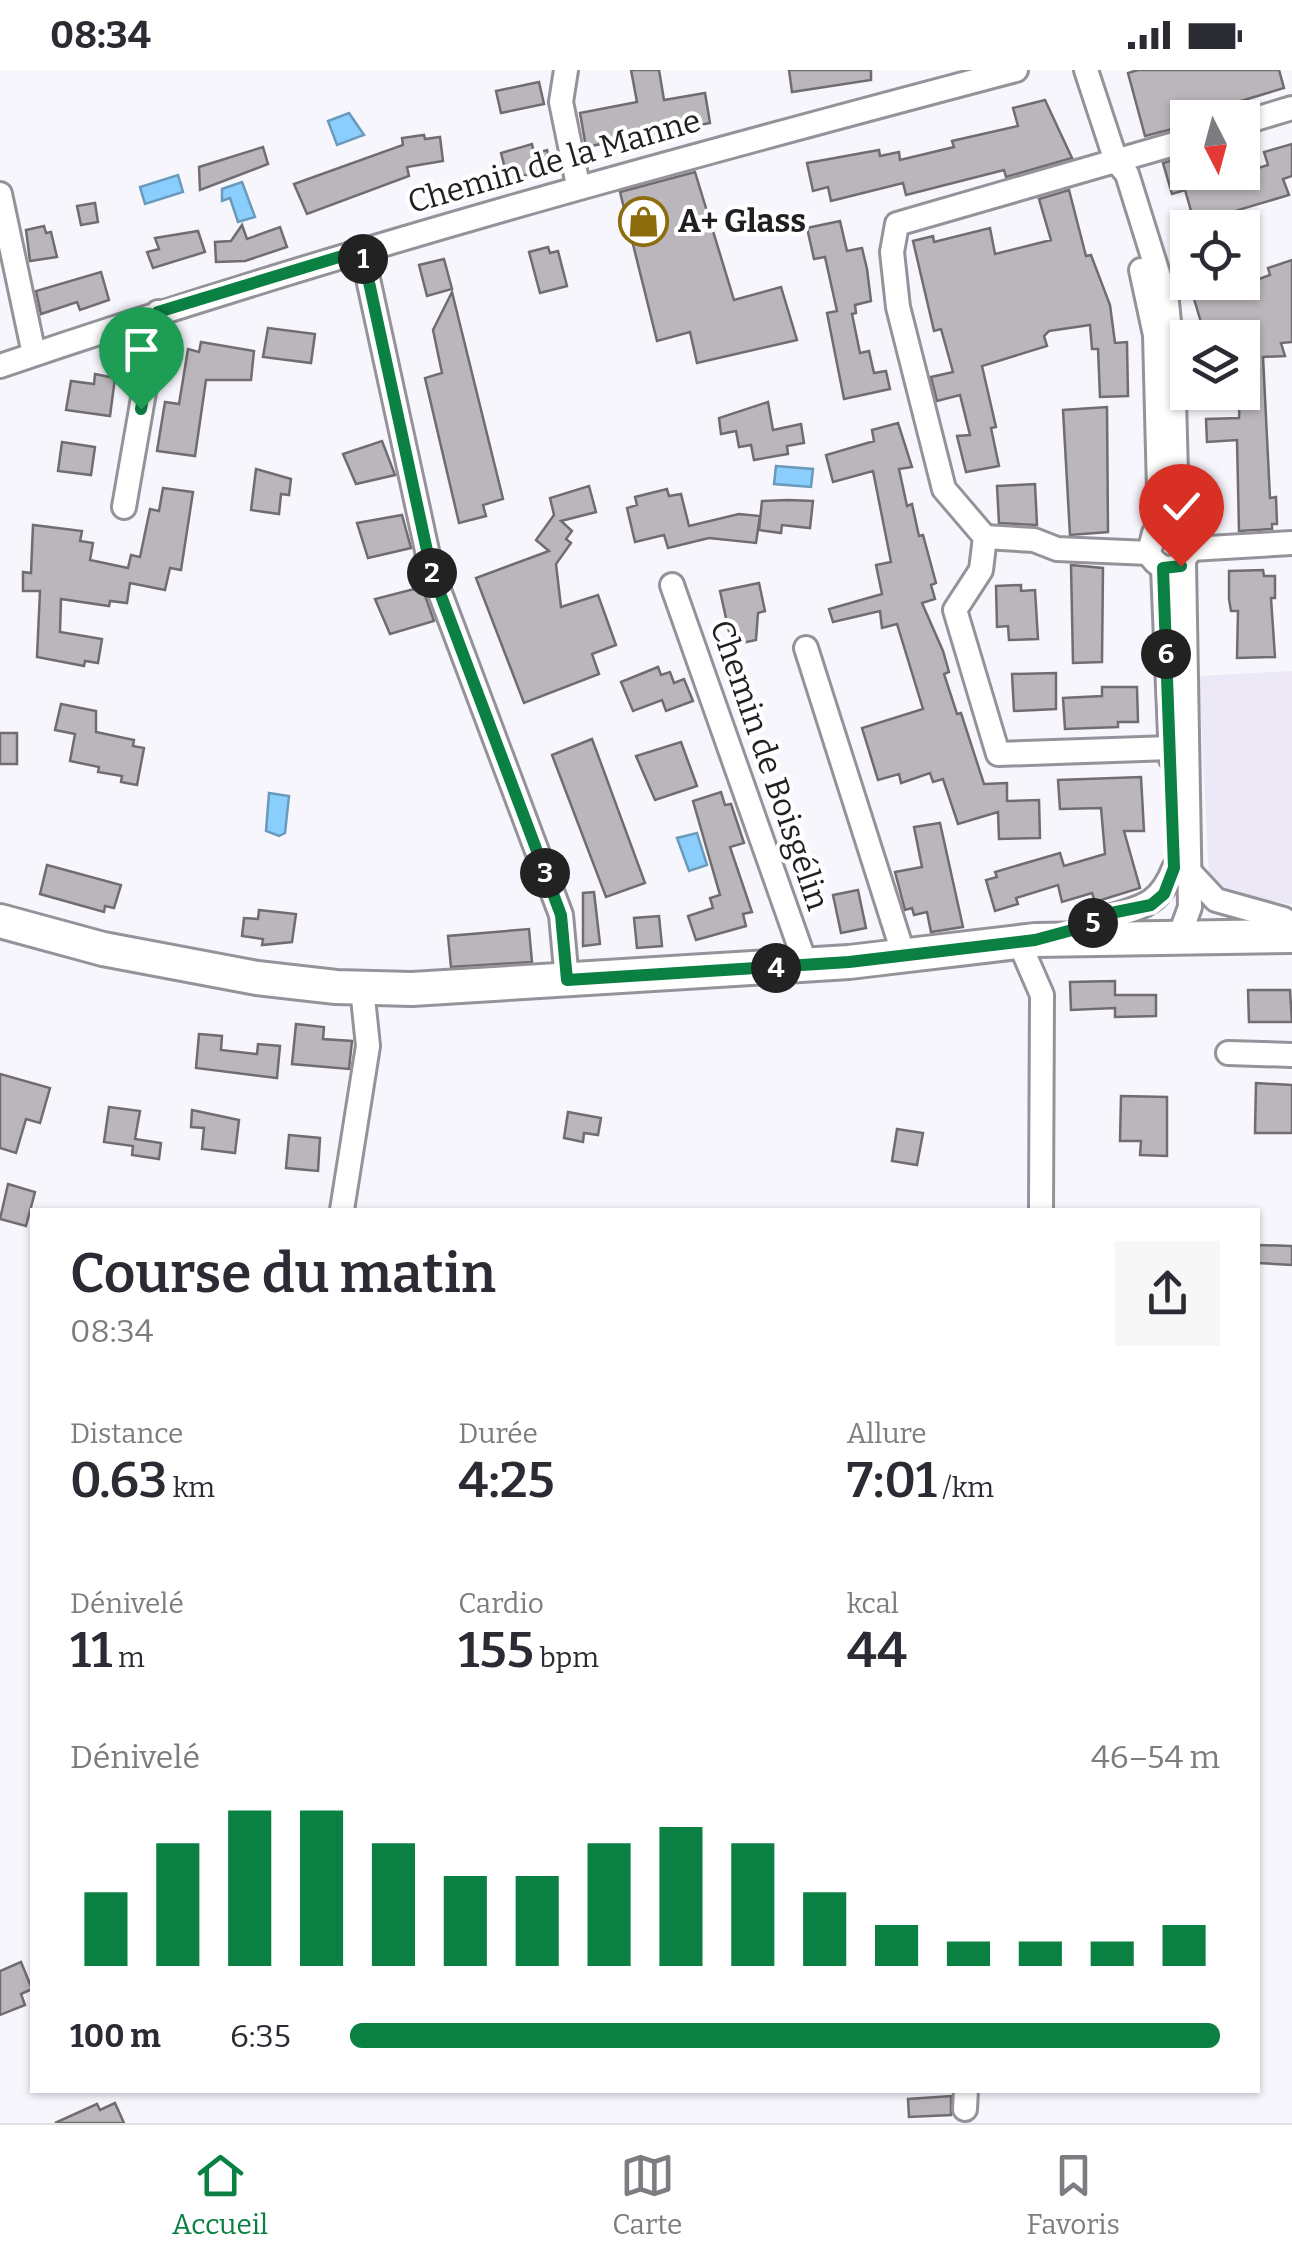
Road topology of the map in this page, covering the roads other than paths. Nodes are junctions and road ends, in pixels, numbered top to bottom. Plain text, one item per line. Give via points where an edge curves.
1 (566, 70) edge
2 (1016, 70) edge
3 (1086, 70) edge
4 (1292, 108) edge
5 (1260, 118) edge
6 (1170, 145) edge
7 (1116, 161) junction
8 (578, 186) junction
9 (0, 194) edge
10 (362, 250) junction
11 (158, 312) junction
12 (34, 354) junction
13 (0, 366) edge
14 (124, 507) dead end
15 (985, 537) junction
16 (1292, 544) edge
17 (1172, 549) junction
18 (672, 585) dead end
19 (806, 648) dead end
20 (1171, 748) junction
21 (1182, 870) junction
22 (1183, 919) junction
23 (0, 922) edge
24 (1289, 928) edge
25 (1085, 934) junction
26 (1027, 941) junction
27 (904, 956) junction
28 (806, 966) junction
29 (567, 980) junction
30 (362, 988) junction
31 (1228, 1053) dead end
32 (1292, 1055) edge
33 (342, 1208) edge
34 (1040, 1208) edge

1 - 8 street via 561,102
2 - 8 street, Chemin de la Manne
3 - 7 street
4 - 5 street
6 - 7 street
7 - 15 street via 897,224 892,252 898,307 944,488
7 - 17 street via 1127,174 1166,302 1174,362
8 - 10 street, Chemin de la Manne
9 - 12 street
10 - 11 street, Chemin de la Manne
10 - 29 street via 431,569 561,915
11 - 12 street, Chemin de la Manne
11 - 14 street
12 - 13 street, Chemin de la Manne
15 - 17 street via 1034,540 1057,549
15 - 20 street via 981,570 955,610 998,754
16 - 17 street
17 - 20 street
17 - 21 street
18 - 28 street, Chemin de Boisgélin
19 - 27 street
20 - 21 street
21 - 22 street
21 - 24 street via 1216,900
21 - 25 street via 1151,905 1111,913
22 - 24 main road
22 - 25 main road
23 - 30 main road via 257,978
24 - 25 main road
25 - 26 main road
26 - 27 main road
26 - 34 street via 1042,995
27 - 28 main road
28 - 29 main road
29 - 30 main road
30 - 33 street via 368,1046
31 - 32 street

